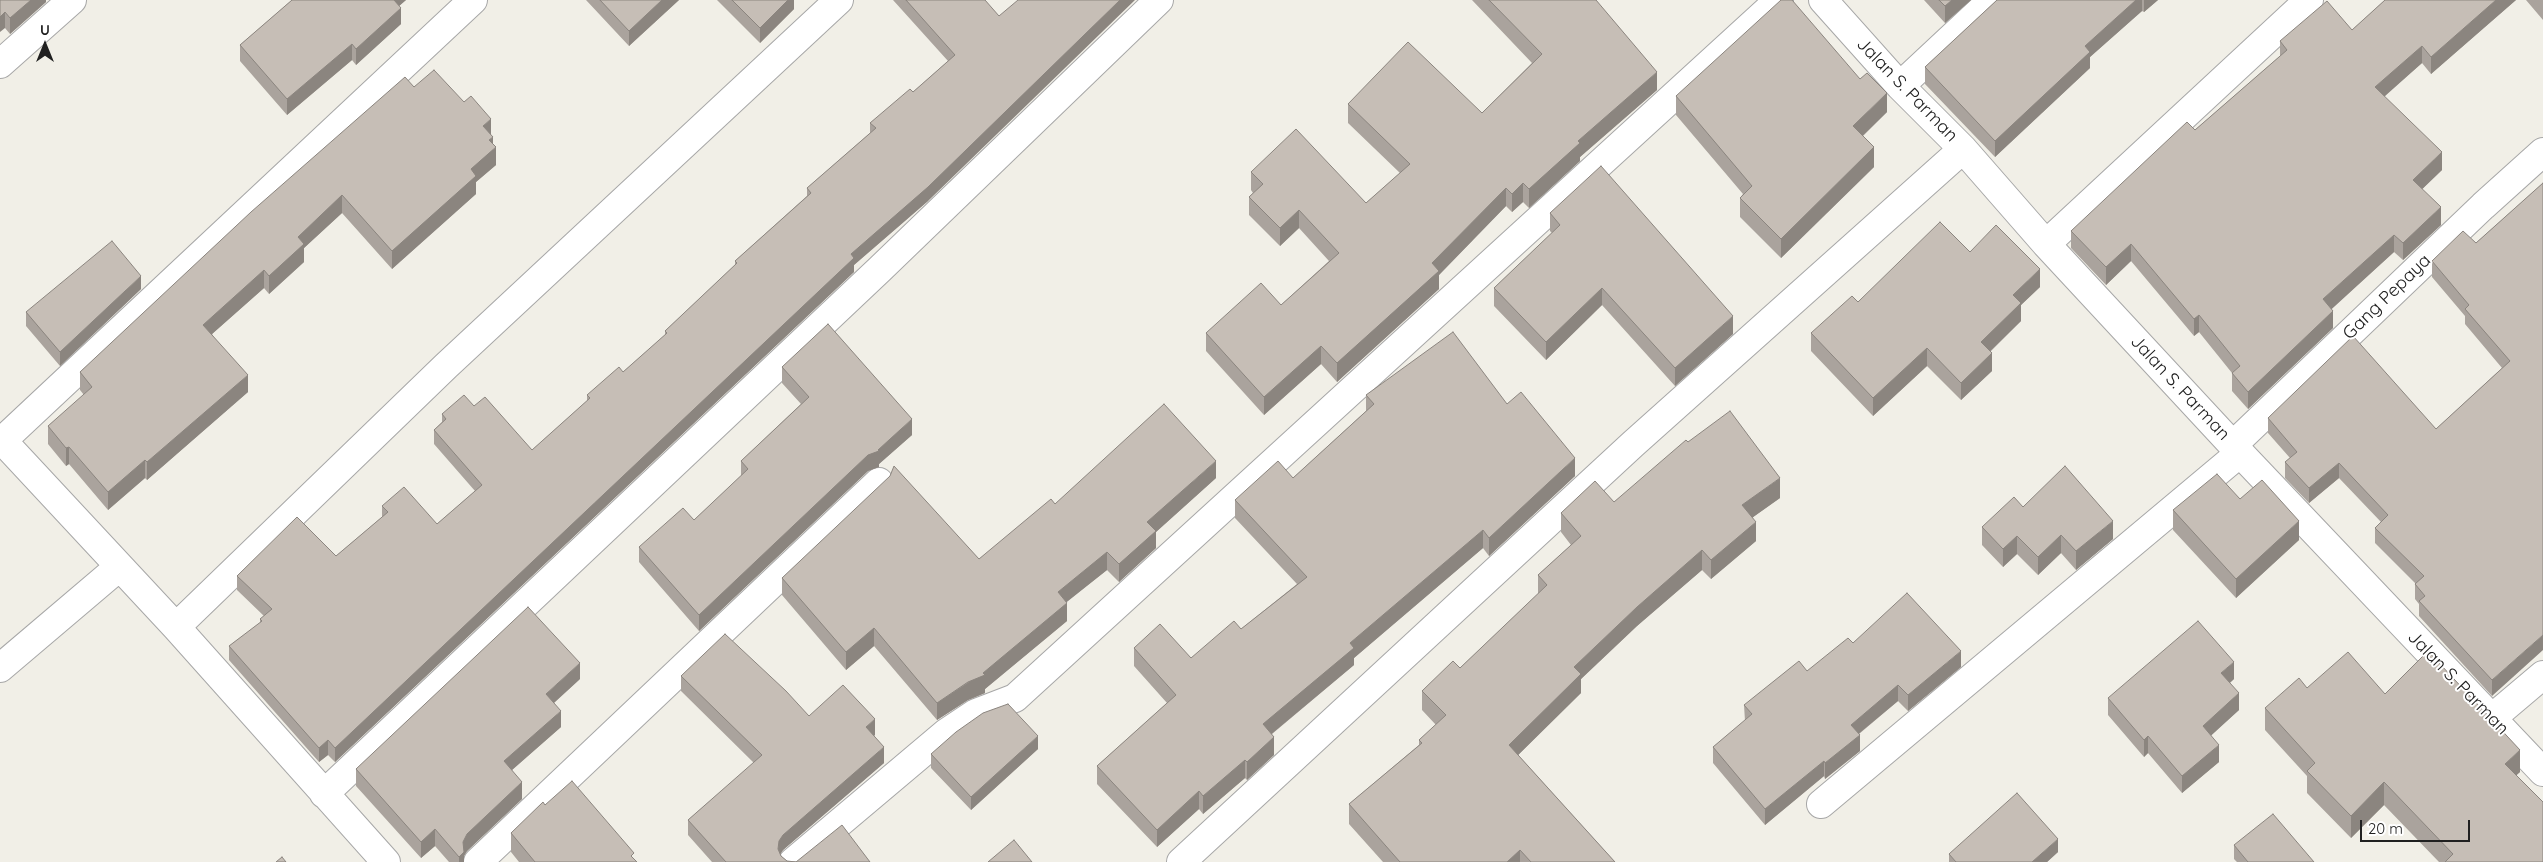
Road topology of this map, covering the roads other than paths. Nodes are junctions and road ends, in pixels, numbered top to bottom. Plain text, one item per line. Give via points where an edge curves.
1 (72, 0) edge
2 (473, 0) edge
3 (839, 0) edge
4 (1159, 0) edge
5 (1779, 0) edge
6 (1823, 0) edge
7 (1992, 0) edge
8 (2309, 0) edge
9 (0, 64) edge
10 (1900, 86) junction
11 (1963, 149) junction
12 (2543, 152) edge
13 (2046, 244) junction
14 (1, 439) edge
15 (2237, 449) junction
16 (879, 482) dead end
17 (119, 567) junction
18 (176, 627) junction
19 (0, 668) edge
20 (2543, 675) edge
21 (2492, 718) junction
22 (2543, 772) edge
23 (324, 794) junction
24 (1821, 804) dead end
25 (386, 862) edge
26 (478, 862) edge
27 (793, 862) edge
28 (1181, 862) edge

1 - 9 street
2 - 14 street
3 - 18 street via 446,366
4 - 23 street via 880,270
5 - 27 street via 1015,698 976,713 946,733
6 - 10 street, Jalan S. Parman
7 - 10 street
8 - 13 street
10 - 11 street, Jalan S. Parman
11 - 13 street, Jalan S. Parman
11 - 28 street via 1633,444
12 - 15 street, Gang Pepaya via 2483,206
13 - 15 street, Jalan S. Parman
14 - 17 street
15 - 21 street, Jalan S. Parman
15 - 24 street, Gang Pepaya
16 - 26 street
17 - 18 street
17 - 19 street
18 - 23 street
20 - 21 street
21 - 22 street, Jalan S. Parman
23 - 25 street

